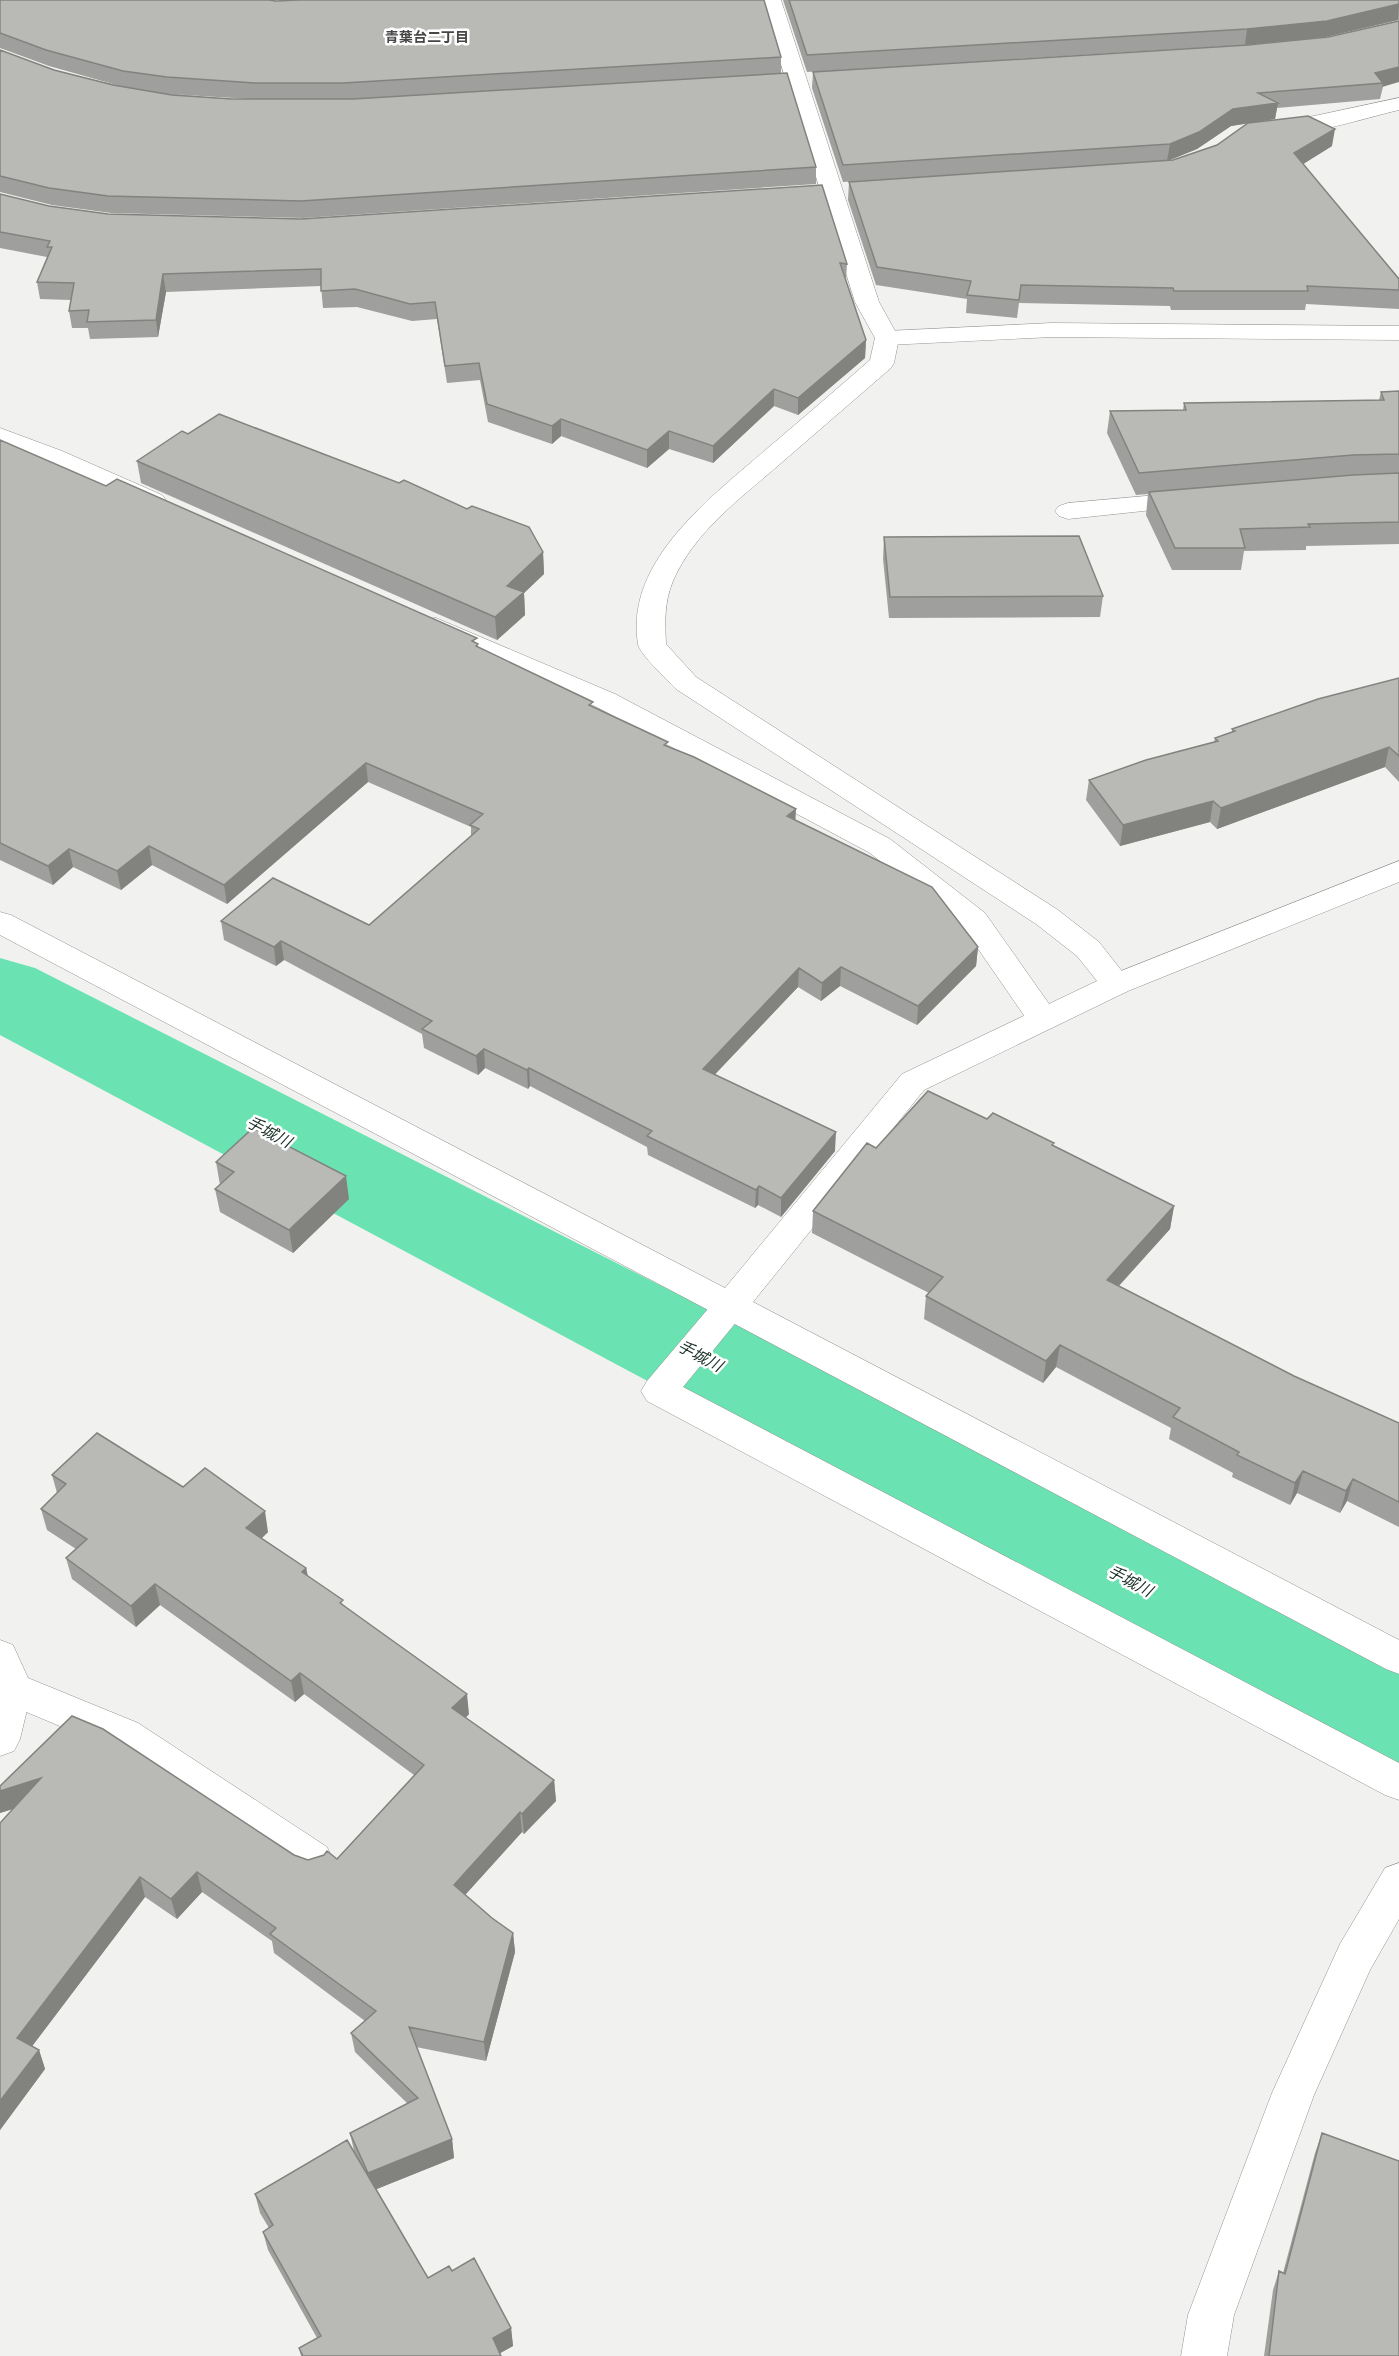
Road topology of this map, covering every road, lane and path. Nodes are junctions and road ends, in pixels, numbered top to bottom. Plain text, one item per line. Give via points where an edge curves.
1 (771, 0) edge
2 (1399, 104) edge
3 (1260, 130) edge
4 (1399, 333) edge
5 (887, 338) junction
6 (0, 436) edge
7 (1220, 498) edge
8 (172, 509) edge
9 (1068, 511) dead end
10 (410, 614) edge
11 (1399, 871) edge
12 (0, 922) edge
13 (1117, 984) junction
14 (1043, 1019) junction
15 (730, 1306) junction
16 (1399, 1658) edge
17 (4, 1679) edge
18 (0, 1739) edge
19 (1399, 1783) edge
20 (313, 1860) edge
21 (1399, 1881) edge
22 (1203, 2356) edge

1 - 5 street via 867,302
2 - 3 street via 1314,123
4 - 5 street via 1052,330
5 - 13 street via 882,363 709,512 686,539 663,573 652,607 652,646 686,683 1047,917 1088,949
6 - 8 street
7 - 9 street
10 - 14 street via 605,700 880,846 974,920
11 - 13 street
12 - 15 street
13 - 14 street
14 - 15 street via 913,1082
15 - 16 street
15 - 19 street via 659,1390
17 - 18 street
17 - 20 street via 124,1735
21 - 22 street via 1355,1957 1293,2093 1211,2315

